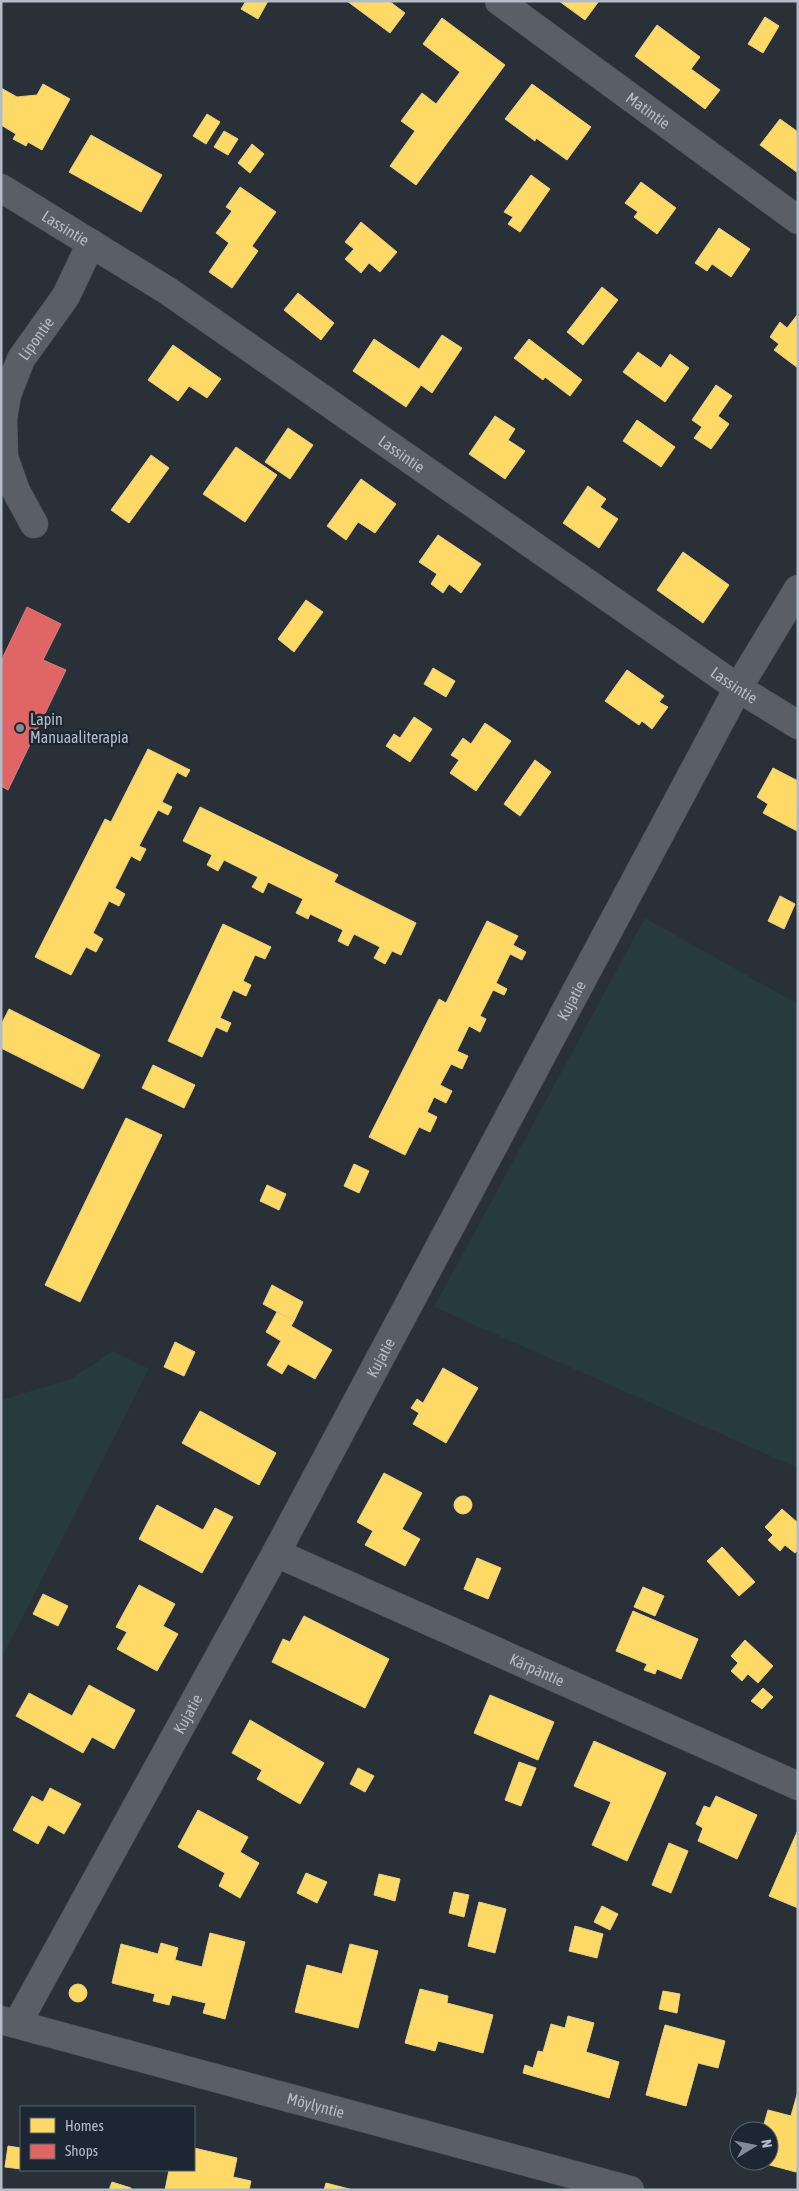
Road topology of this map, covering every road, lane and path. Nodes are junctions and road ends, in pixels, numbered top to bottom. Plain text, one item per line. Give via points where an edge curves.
1 (499, 1) edge
2 (1, 188) edge
3 (798, 220) edge
4 (91, 243) junction
5 (34, 524) dead end
6 (798, 589) edge
7 (738, 688) junction
8 (798, 725) edge
9 (276, 1553) junction
10 (798, 1786) edge
11 (9, 2022) edge
12 (630, 2190) edge

1 - 3 street, Matintie
2 - 4 street, Lassintie
4 - 5 street, Lipontie via 66,296 21,359 7,395 3,419 4,457 16,490
4 - 7 street, Lassintie via 168,291
6 - 7 street, Kujatie
7 - 8 street, Lassintie
7 - 9 street, Kujatie
9 - 10 street, Kärpäntie
9 - 11 street, Kujatie
11 - 12 street, Möylyntie

